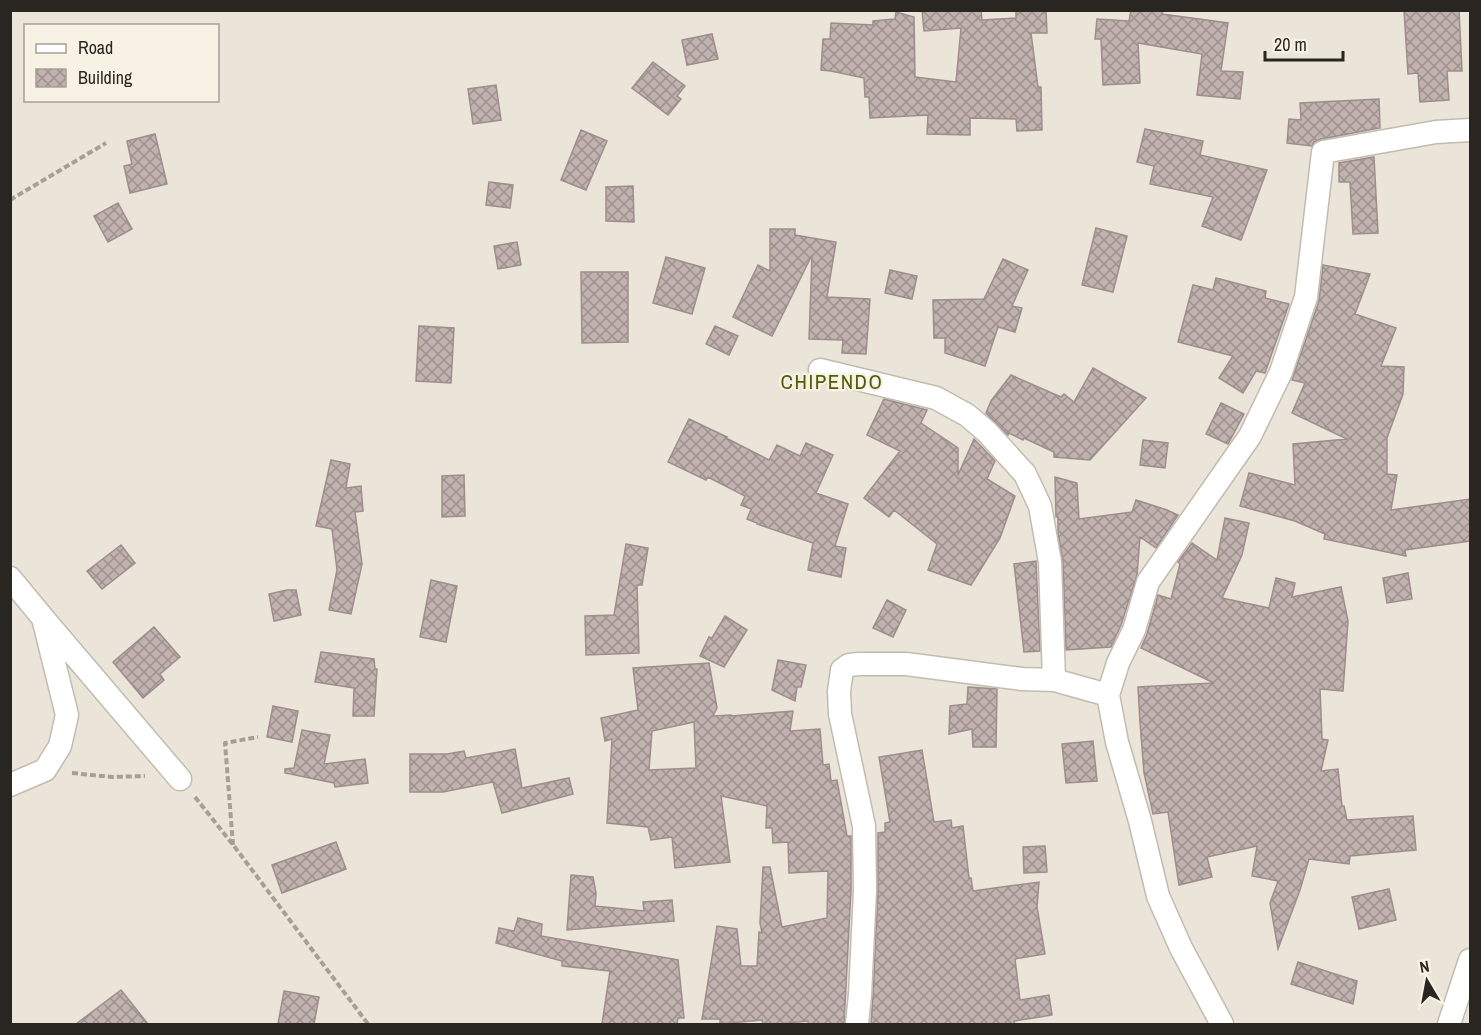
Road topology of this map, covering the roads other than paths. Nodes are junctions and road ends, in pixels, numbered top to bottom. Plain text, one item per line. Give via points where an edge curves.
1 (1470, 130) edge
2 (820, 370) dead end
3 (10, 578) edge
4 (43, 618) junction
5 (1054, 680) junction
6 (1108, 695) junction
7 (180, 779) road end
8 (10, 785) edge
9 (1470, 960) edge
10 (857, 1024) edge
11 (1222, 1024) edge
12 (1449, 1024) edge

1 - 6 street via 1323,152 1306,297 1281,372 1250,436 1148,582
2 - 5 street via 936,398 967,415 987,432 1025,474 1040,506 1050,562
3 - 4 street
4 - 7 street
4 - 8 street via 68,715 60,746 45,770
5 - 6 street
5 - 10 street via 906,664 859,664 842,670 838,690 840,714 864,826 865,890
6 - 11 street via 1158,896
9 - 12 street

